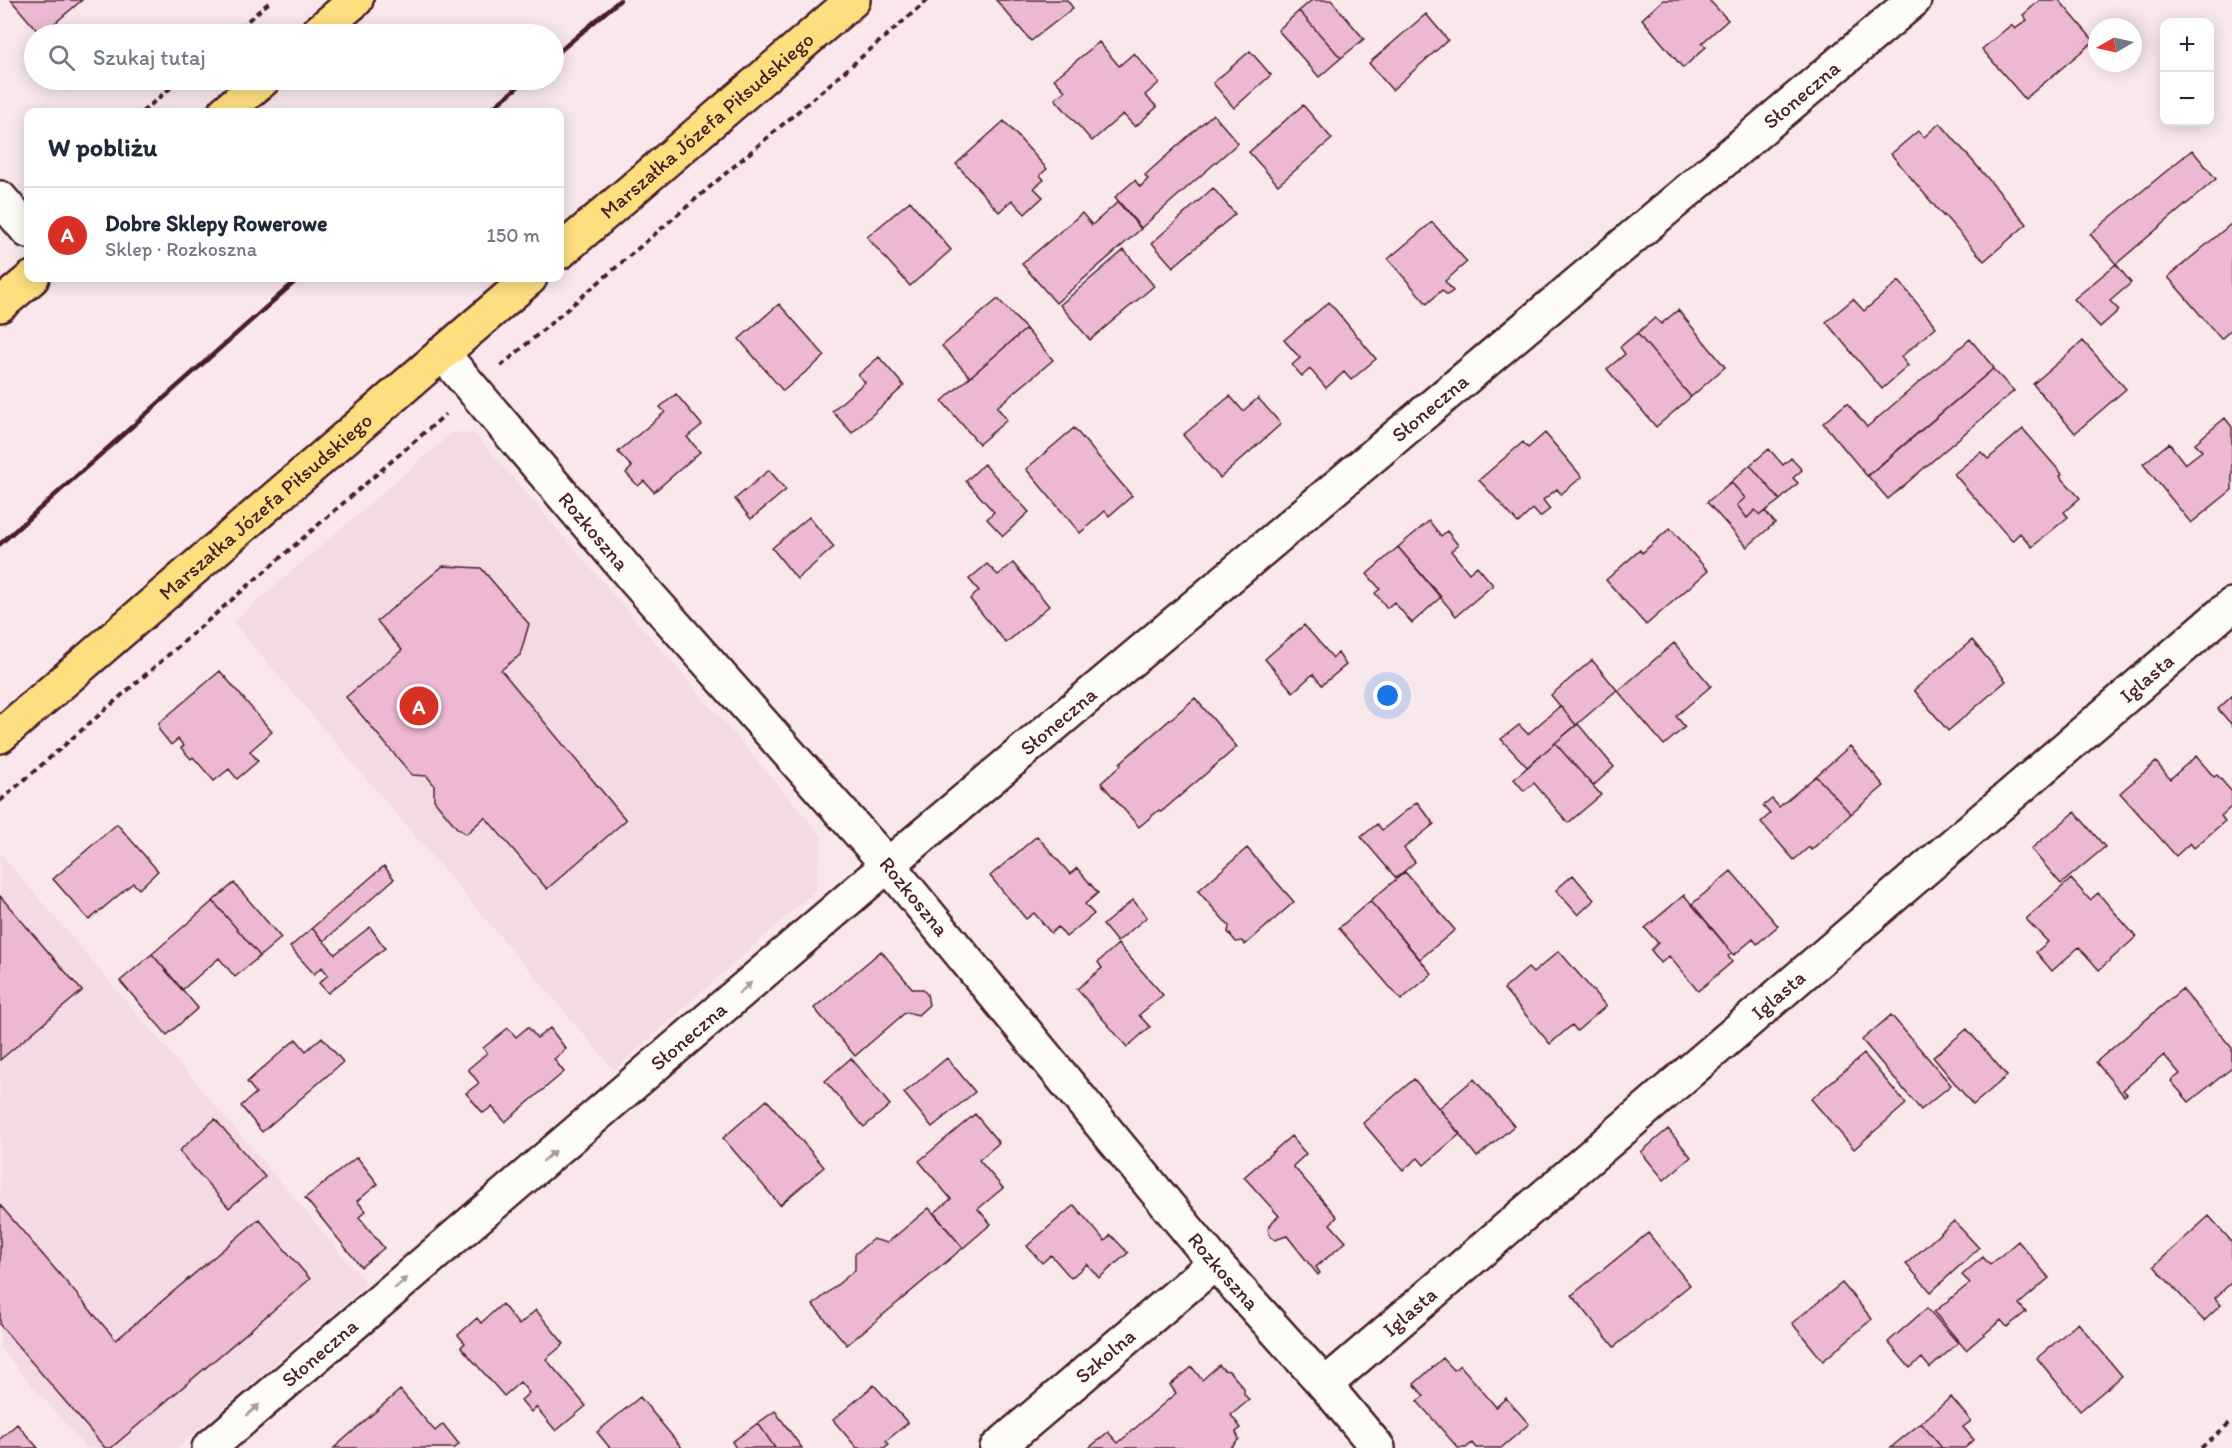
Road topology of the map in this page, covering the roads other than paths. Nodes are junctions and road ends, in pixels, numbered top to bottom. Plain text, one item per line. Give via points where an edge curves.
1 (356, 0) edge
2 (854, 0) edge
3 (1914, 0) edge
4 (328, 24) edge
5 (251, 90) edge
6 (230, 108) edge
7 (0, 198) edge
8 (24, 226) edge
9 (564, 249) edge
10 (27, 282) edge
11 (525, 282) edge
12 (0, 305) edge
13 (442, 353) junction
14 (2232, 605) edge
15 (0, 736) edge
16 (888, 865) junction
17 (1215, 1263) junction
18 (1325, 1385) junction
19 (209, 1448) edge
20 (996, 1448) edge
21 (1378, 1448) edge

1 - 4 main road
2 - 9 main road, Marszałka Józefa Piłsudskiego
3 - 16 street, Słoneczna
5 - 6 main road
7 - 8 street
10 - 12 main road
11 - 13 main road, Marszałka Józefa Piłsudskiego
13 - 15 main road, Marszałka Józefa Piłsudskiego
13 - 16 street, Rozkoszna via 635,580
14 - 18 street, Iglasta
16 - 17 street, Rozkoszna
19 -> 16 street, Słoneczna
17 - 18 street, Rozkoszna
17 - 20 street, Szkolna
18 - 21 street, Rozkoszna

